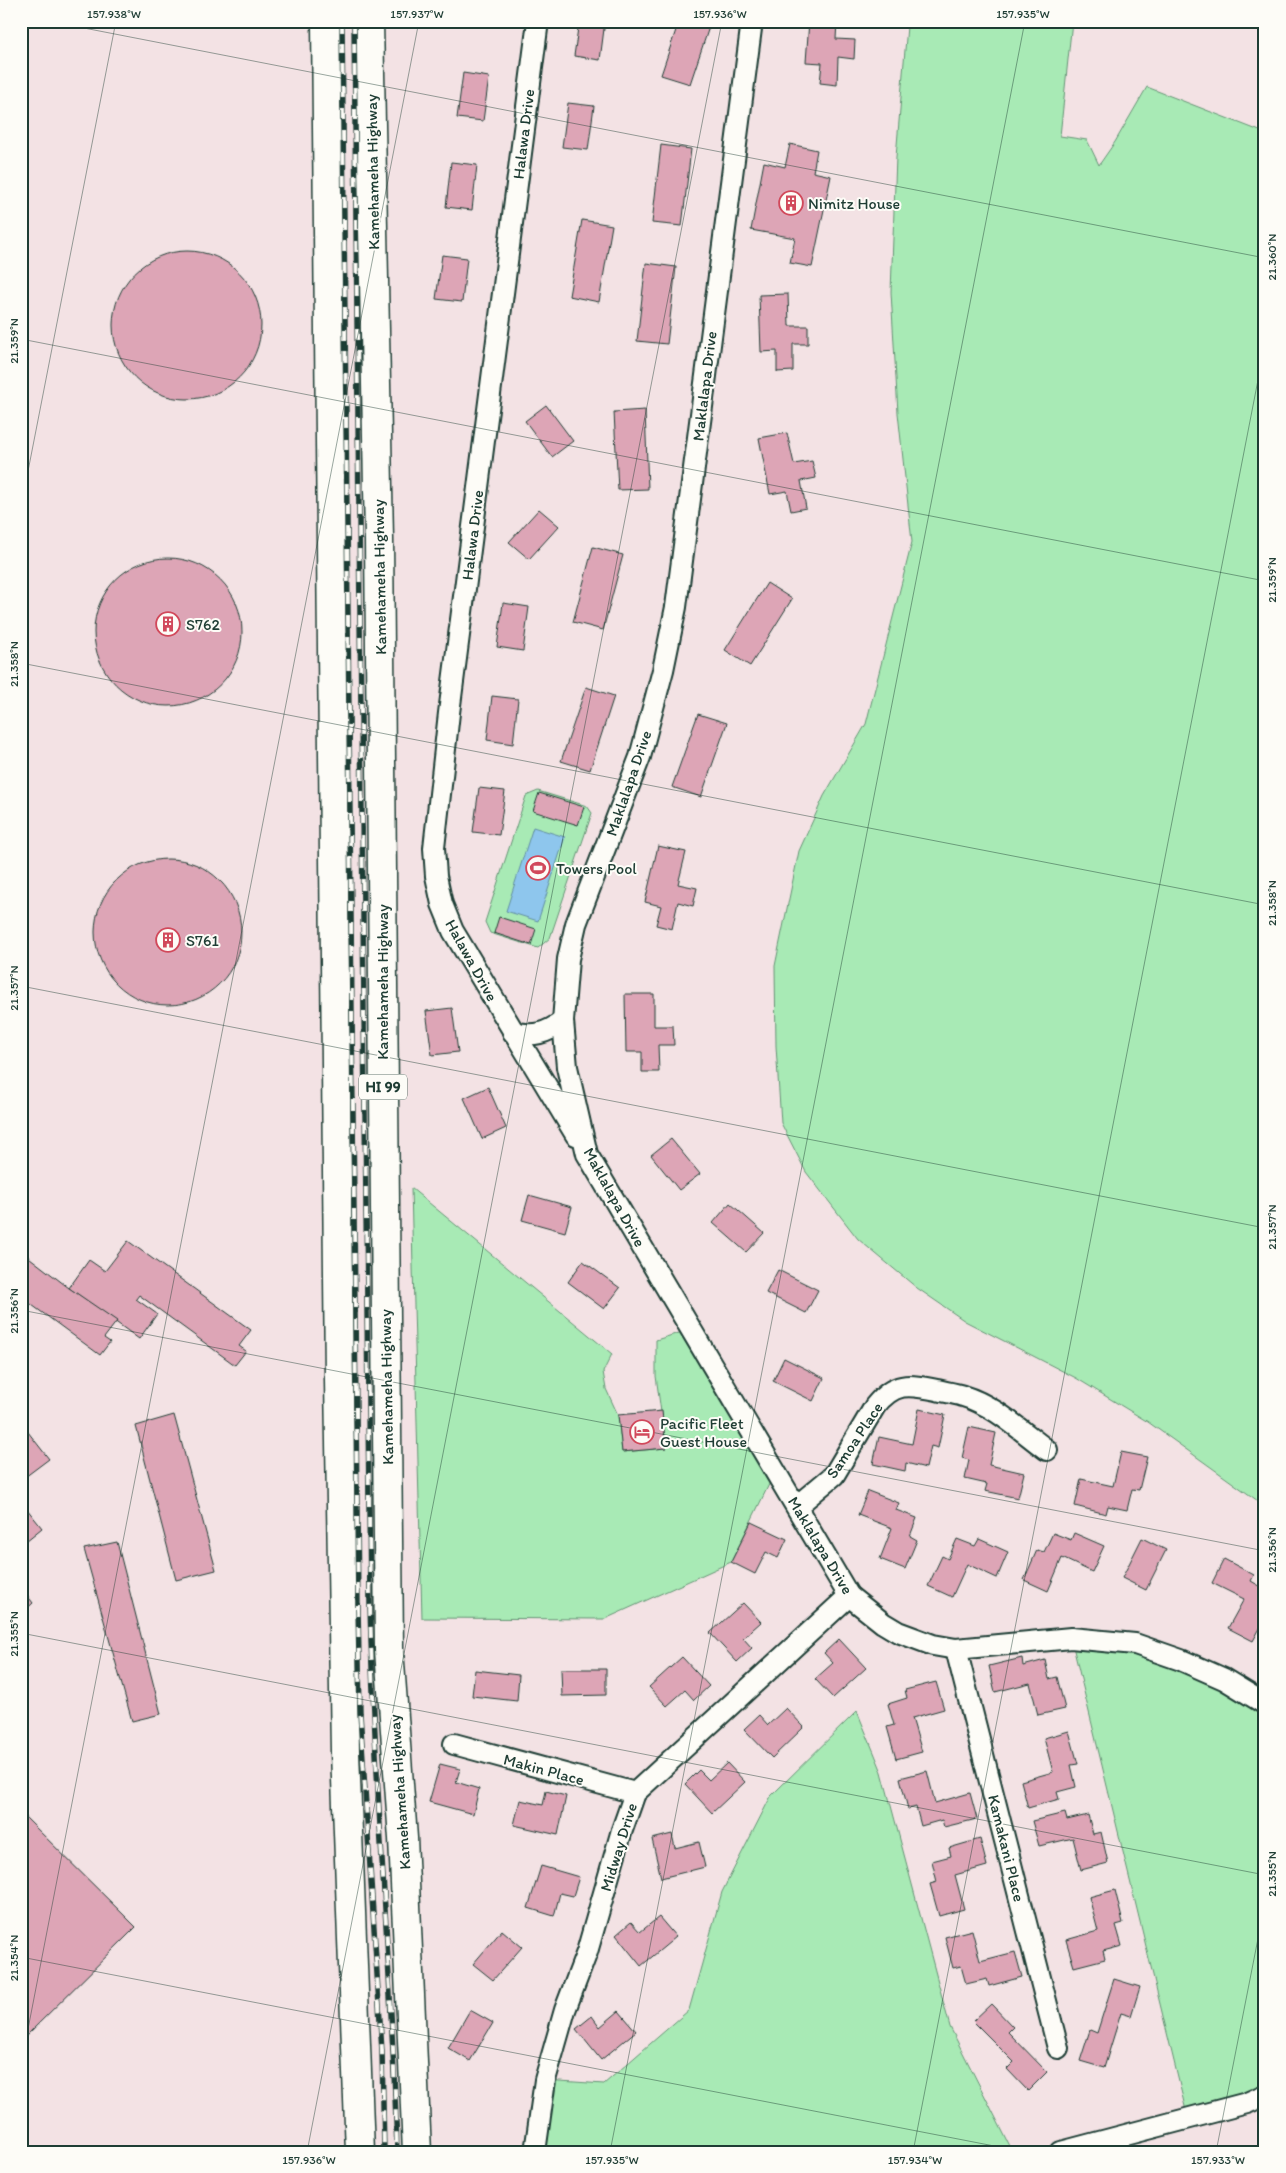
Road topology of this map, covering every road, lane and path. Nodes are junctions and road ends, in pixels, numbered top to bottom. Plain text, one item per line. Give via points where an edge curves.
1 (326, 21) edge
2 (369, 21) edge
3 (538, 21) edge
4 (752, 21) edge
5 (563, 1021) junction
6 (513, 1032) junction
7 (587, 1154) junction
8 (1047, 1450) dead end
9 (798, 1506) junction
10 (849, 1596) junction
11 (956, 1649) junction
12 (1265, 1704) edge
13 (454, 1744) dead end
14 (635, 1793) junction
15 (1058, 2048) dead end
16 (1265, 2095) edge
17 (360, 2152) edge
18 (417, 2152) edge
19 (534, 2152) edge
20 (1061, 2152) edge

1 - 17 main road, HI 99 via 339,1399 345,1752
2 - 18 main road, Kamehameha Highway / HI 99 via 379,549 389,1650 403,1838
3 - 6 street, Halawa Drive via 434,848 442,904 453,931
4 - 5 street, Maklalapa Drive via 676,607 640,757 576,924 568,959
5 - 6 street via 541,1034
5 - 7 street, Maklalapa Drive via 567,1067
6 - 7 street, Halawa Drive
7 - 9 street, Maklalapa Drive
8 - 9 street, Samoa Place via 989,1408 964,1396 897,1386 875,1406 834,1475
9 - 10 street, Maklalapa Drive
10 - 11 street, Maklalapa Drive via 898,1632 933,1646
10 - 14 street, Midway Drive
11 - 12 street, Maklalapa Drive via 1072,1638 1135,1644 1224,1679
11 - 15 street, Kamakani Place
13 - 14 street, Makin Place
14 - 19 street, Midway Drive via 587,1952 562,2019 545,2080
16 - 20 street via 1247,2103

